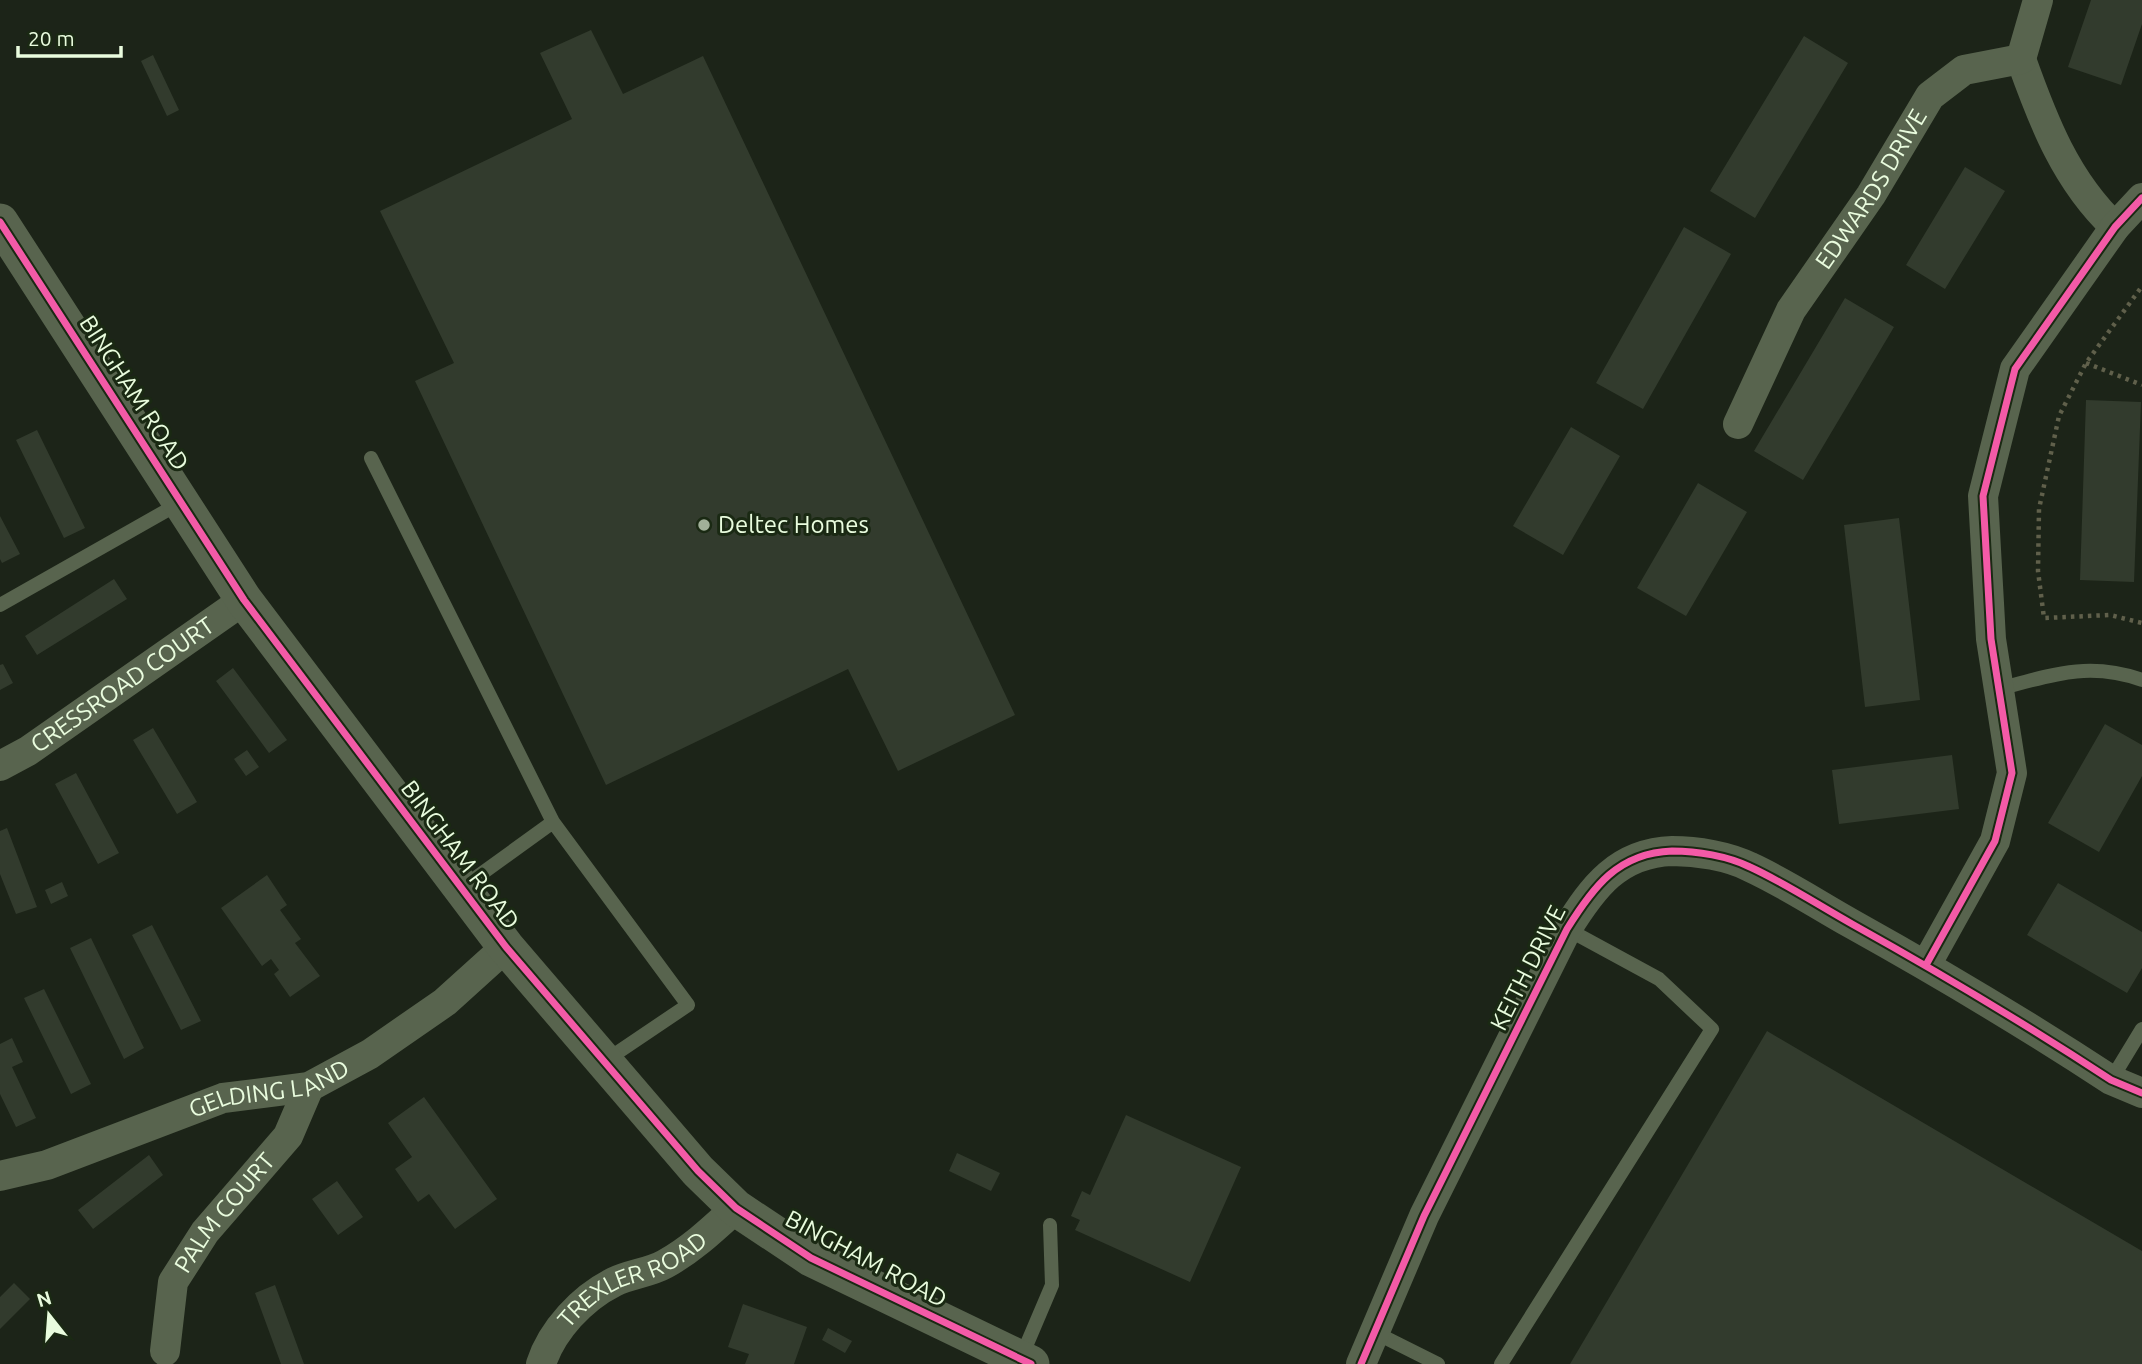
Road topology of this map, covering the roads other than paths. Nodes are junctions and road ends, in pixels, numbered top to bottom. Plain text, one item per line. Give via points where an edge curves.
1 (2038, 0) edge
2 (2021, 59) junction
3 (2142, 198) edge
4 (0, 222) edge
5 (2115, 228) junction
6 (1738, 424) dead end
7 (371, 458) dead end
8 (181, 503) junction
9 (244, 600) junction
10 (0, 605) edge
11 (2142, 680) edge
12 (1999, 689) junction
13 (0, 766) edge
14 (553, 822) junction
15 (461, 889) junction
16 (1567, 929) junction
17 (506, 947) junction
18 (1926, 965) junction
19 (2142, 1030) edge
20 (604, 1061) junction
21 (2111, 1080) junction
22 (309, 1087) junction
23 (2142, 1093) edge
24 (0, 1176) edge
25 (736, 1208) junction
26 (1050, 1225) dead end
27 (1374, 1332) junction
28 (165, 1351) dead end
29 (1026, 1362) edge
30 (541, 1364) edge
31 (1361, 1364) edge
32 (1438, 1364) edge
33 (1501, 1364) edge

1 - 2 street
2 - 5 street via 2046,130 2090,204
2 - 6 street, EDWARDS DRIVE via 1964,70 1930,96 1871,195 1791,310
3 - 5 street
4 - 8 street, BINGHAM ROAD
5 - 12 street via 2015,369 1983,496 1991,639
7 - 14 lane
8 - 9 street, BINGHAM ROAD
8 - 10 lane
9 - 13 street, CRESSROAD COURT
9 - 15 street, BINGHAM ROAD
11 - 12 lane via 2113,670 2061,673
12 - 18 street via 2012,773 1995,841
14 - 15 lane
14 - 20 lane via 688,1005
15 - 17 street, BINGHAM ROAD
16 - 18 street, KEITH DRIVE via 1591,890 1613,871 1638,858 1671,851 1708,854 1748,866
16 - 27 street, KEITH DRIVE via 1424,1216
16 - 33 lane via 1659,979 1712,1029
17 - 20 street, BINGHAM ROAD
17 - 22 street, GELDING LAND via 444,1002 370,1054
18 - 21 street, KEITH DRIVE
19 - 21 lane
20 - 25 street, BINGHAM ROAD via 698,1171
21 - 23 street, KEITH DRIVE
22 - 24 street, GELDING LAND via 223,1098 47,1165
22 - 28 street, PALM COURT via 288,1136 205,1232 173,1282
25 - 29 street, BINGHAM ROAD via 811,1258
25 - 30 street, TREXLER ROAD via 695,1245 661,1266 615,1282 581,1303 547,1345
26 - 29 lane via 1052,1285
27 - 31 street, KEITH DRIVE
27 - 32 lane

